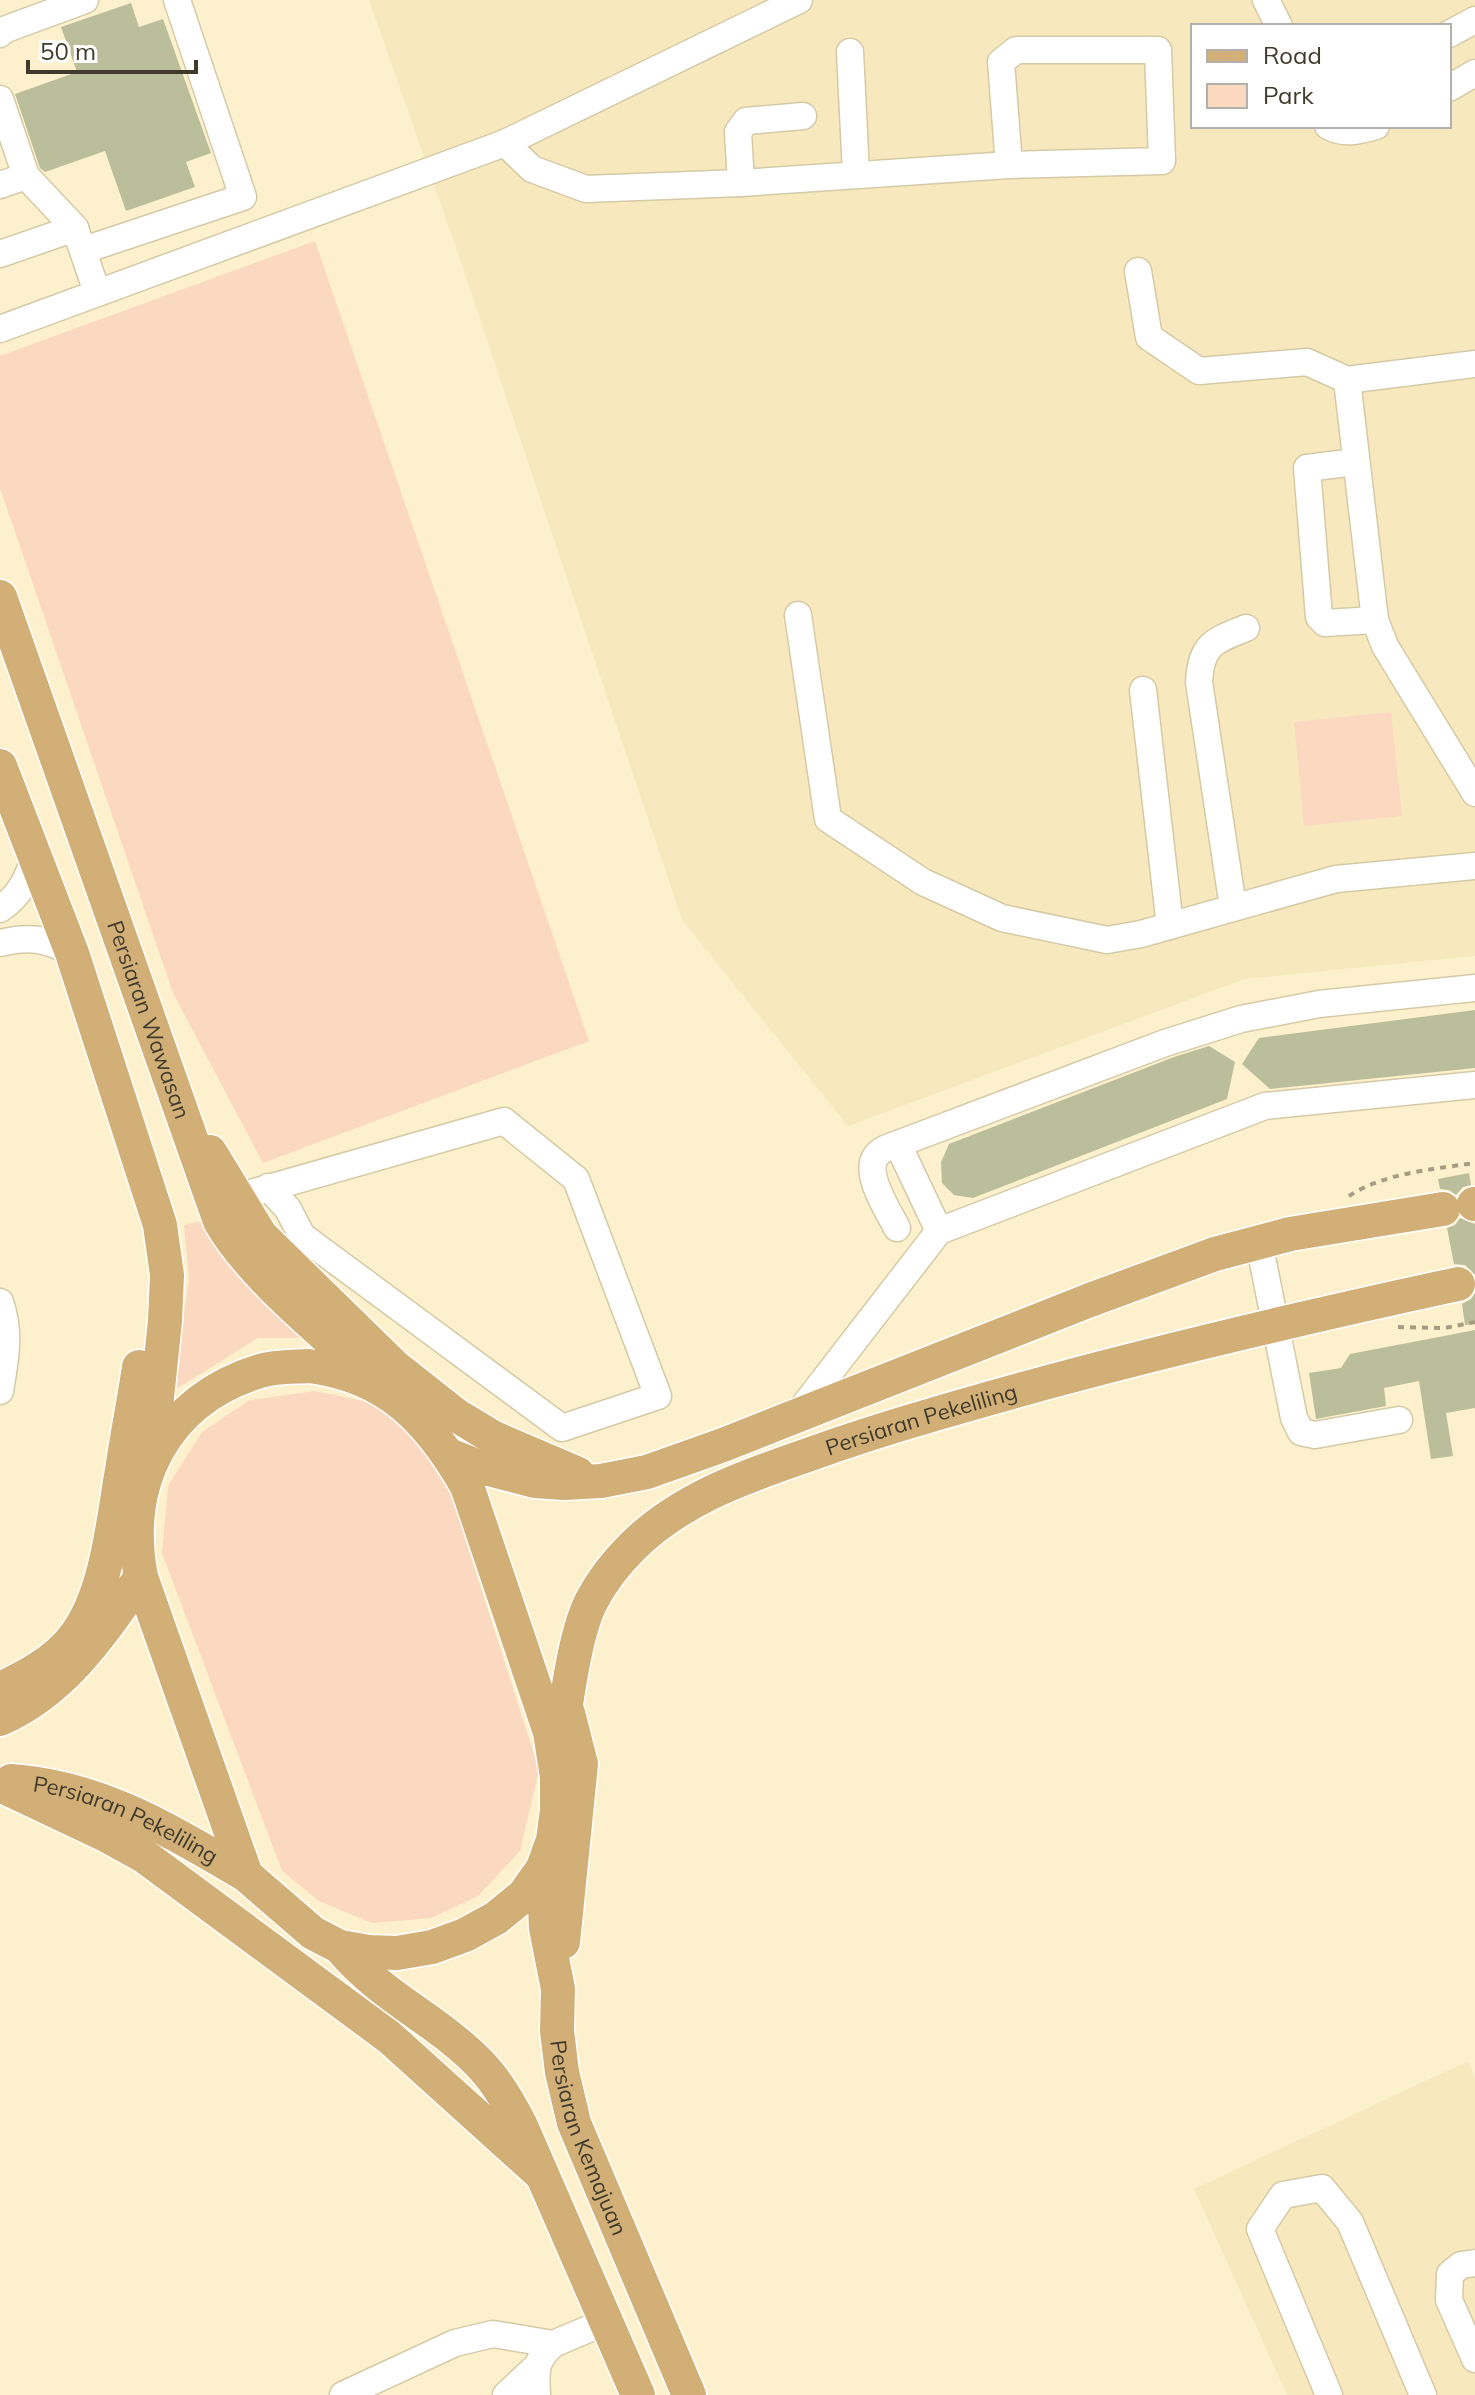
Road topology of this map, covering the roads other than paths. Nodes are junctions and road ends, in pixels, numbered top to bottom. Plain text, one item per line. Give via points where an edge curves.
1 (85, 0) edge
2 (177, 0) edge
3 (799, 0) edge
4 (1475, 20) edge
5 (1451, 33) edge
6 (0, 34) edge
7 (850, 52) dead end
8 (1475, 73) edge
9 (1451, 87) edge
10 (2, 111) edge
11 (803, 116) dead end
12 (1332, 128) edge
13 (1368, 128) edge
14 (505, 143) junction
15 (1009, 165) junction
16 (856, 173) junction
17 (26, 176) junction
18 (741, 183) junction
19 (0, 185) edge
20 (79, 239) junction
21 (0, 254) edge
22 (1138, 271) dead end
23 (97, 292) junction
24 (0, 329) edge
25 (1475, 364) edge
26 (1347, 380) junction
27 (1355, 462) junction
28 (0, 597) edge
29 (798, 615) dead end
30 (1375, 620) junction
31 (1246, 628) dead end
32 (1143, 690) dead end
33 (0, 766) edge
34 (1475, 793) edge
35 (35, 855) junction
36 (1475, 866) edge
37 (1233, 907) junction
38 (0, 909) edge
39 (1170, 926) junction
40 (0, 943) edge
41 (72, 953) junction
42 (1475, 988) edge
43 (1475, 1085) edge
44 (179, 1107) junction
45 (903, 1142) junction
46 (265, 1188) junction
47 (1464, 1205) edge
48 (160, 1225) junction
49 (897, 1228) dead end
50 (939, 1231) junction
51 (1259, 1242) junction
52 (1458, 1284) dead end
53 (0, 1302) edge
54 (1275, 1324) junction
55 (4, 1344) edge
56 (383, 1389) junction
57 (0, 1391) edge
58 (796, 1416) junction
59 (1399, 1420) dead end
60 (449, 1455) junction
61 (150, 1463) junction
62 (601, 1481) junction
63 (141, 1577) junction
64 (0, 1689) edge
65 (566, 1709) junction
66 (0, 1719) edge
67 (555, 1763) junction
68 (0, 1783) edge
69 (543, 1868) junction
70 (246, 1875) junction
71 (340, 1947) junction
72 (558, 1989) junction
73 (542, 2175) junction
74 (1475, 2263) edge
75 (605, 2322) junction
76 (553, 2344) junction
77 (1475, 2359) edge
78 (536, 2367) junction
79 (343, 2395) edge
80 (506, 2395) edge
81 (537, 2395) edge
82 (638, 2395) edge
83 (689, 2395) edge
84 (1329, 2395) edge
85 (1423, 2395) edge

1 - 6 street
2 - 20 street via 243,197
3 - 14 street
4 - 5 street
7 - 16 street
8 - 9 street
10 - 17 street
11 - 18 street via 746,121 738,132
12 - 13 street
14 - 18 street via 532,169 586,189
14 - 23 street
15 - 15 street via 1162,161 1158,50 1016,50 1001,62
15 - 16 street
16 - 18 street
17 - 19 street
17 - 20 street
20 - 21 street
20 - 23 street
22 - 26 street via 1149,337 1199,371 1307,362
23 - 24 street
25 - 26 street
26 - 27 street
27 - 30 street
27 - 30 street via 1307,468 1319,617 1325,623
28 - 44 main road, Persiaran Wawasan
29 - 39 street via 828,819 923,882 1002,918 1107,940
30 - 34 street via 1385,646
31 - 37 street via 1206,649 1199,682
32 - 39 street
33 - 35 main road
35 - 38 street via 24,887
35 - 41 main road
36 - 37 street via 1336,879
37 - 39 street
40 - 41 street via 40,939
41 - 48 main road
42 - 45 street via 1319,1004 1241,1019
43 - 50 street via 1265,1106
44 - 46 main road
44 - 56 main road, Persiaran Wawasan via 229,1237 256,1270
45 - 49 street via 880,1152 871,1167
45 - 50 street via 903,1155
46 - 46 street via 504,1121 576,1179 658,1396 562,1428 302,1236 288,1209
46 - 62 main road via 261,1236 394,1366 456,1415 506,1443
47 - 51 main road, Persiaran Pekeliling
48 - 61 main road via 167,1275
48 - 64 main road via 148,1274 142,1352 113,1524 92,1605 76,1635 54,1658
50 - 58 street
51 - 54 street
51 - 58 main road, Persiaran Pekeliling via 1090,1300
52 - 54 main road, Persiaran Pekeliling
53 - 55 street via 7,1321
54 - 59 street via 1301,1432 1315,1435
54 - 65 main road, Persiaran Pekeliling via 871,1432 692,1501 632,1547 591,1602
55 - 57 street
56 - 60 main road via 415,1414
56 - 61 main road via 334,1369 263,1370 207,1394 166,1435
58 - 62 main road, Persiaran Pekeliling via 675,1463
60 - 62 main road, Persiaran Pekeliling via 535,1481
60 - 67 main road via 467,1486 541,1700
61 - 63 main road via 135,1525
63 - 66 main road via 75,1666 49,1690
63 - 70 main road
65 - 67 main road, Persiaran Pekeliling
65 - 72 main road via 581,1764
67 - 69 main road via 557,1810
68 - 70 main road, Persiaran Pekeliling via 64,1787 113,1803
68 - 73 main road via 144,1856 389,2037
69 - 71 main road via 524,1895 496,1918 454,1939 397,1953
69 - 72 main road, Persiaran Kemajuan via 546,1928
70 - 71 main road, Persiaran Pekeliling via 313,1933
71 - 73 main road via 359,1970 483,2066 503,2093
72 - 83 main road, Persiaran Kemajuan via 557,2031 574,2123
73 - 75 main road
74 - 77 street via 1450,2274 1449,2300
75 - 76 street
75 - 82 main road
76 - 78 street
76 - 79 street via 501,2335 474,2337
78 - 80 street
78 - 81 street
84 - 85 street via 1260,2229 1283,2195 1322,2188 1350,2222

